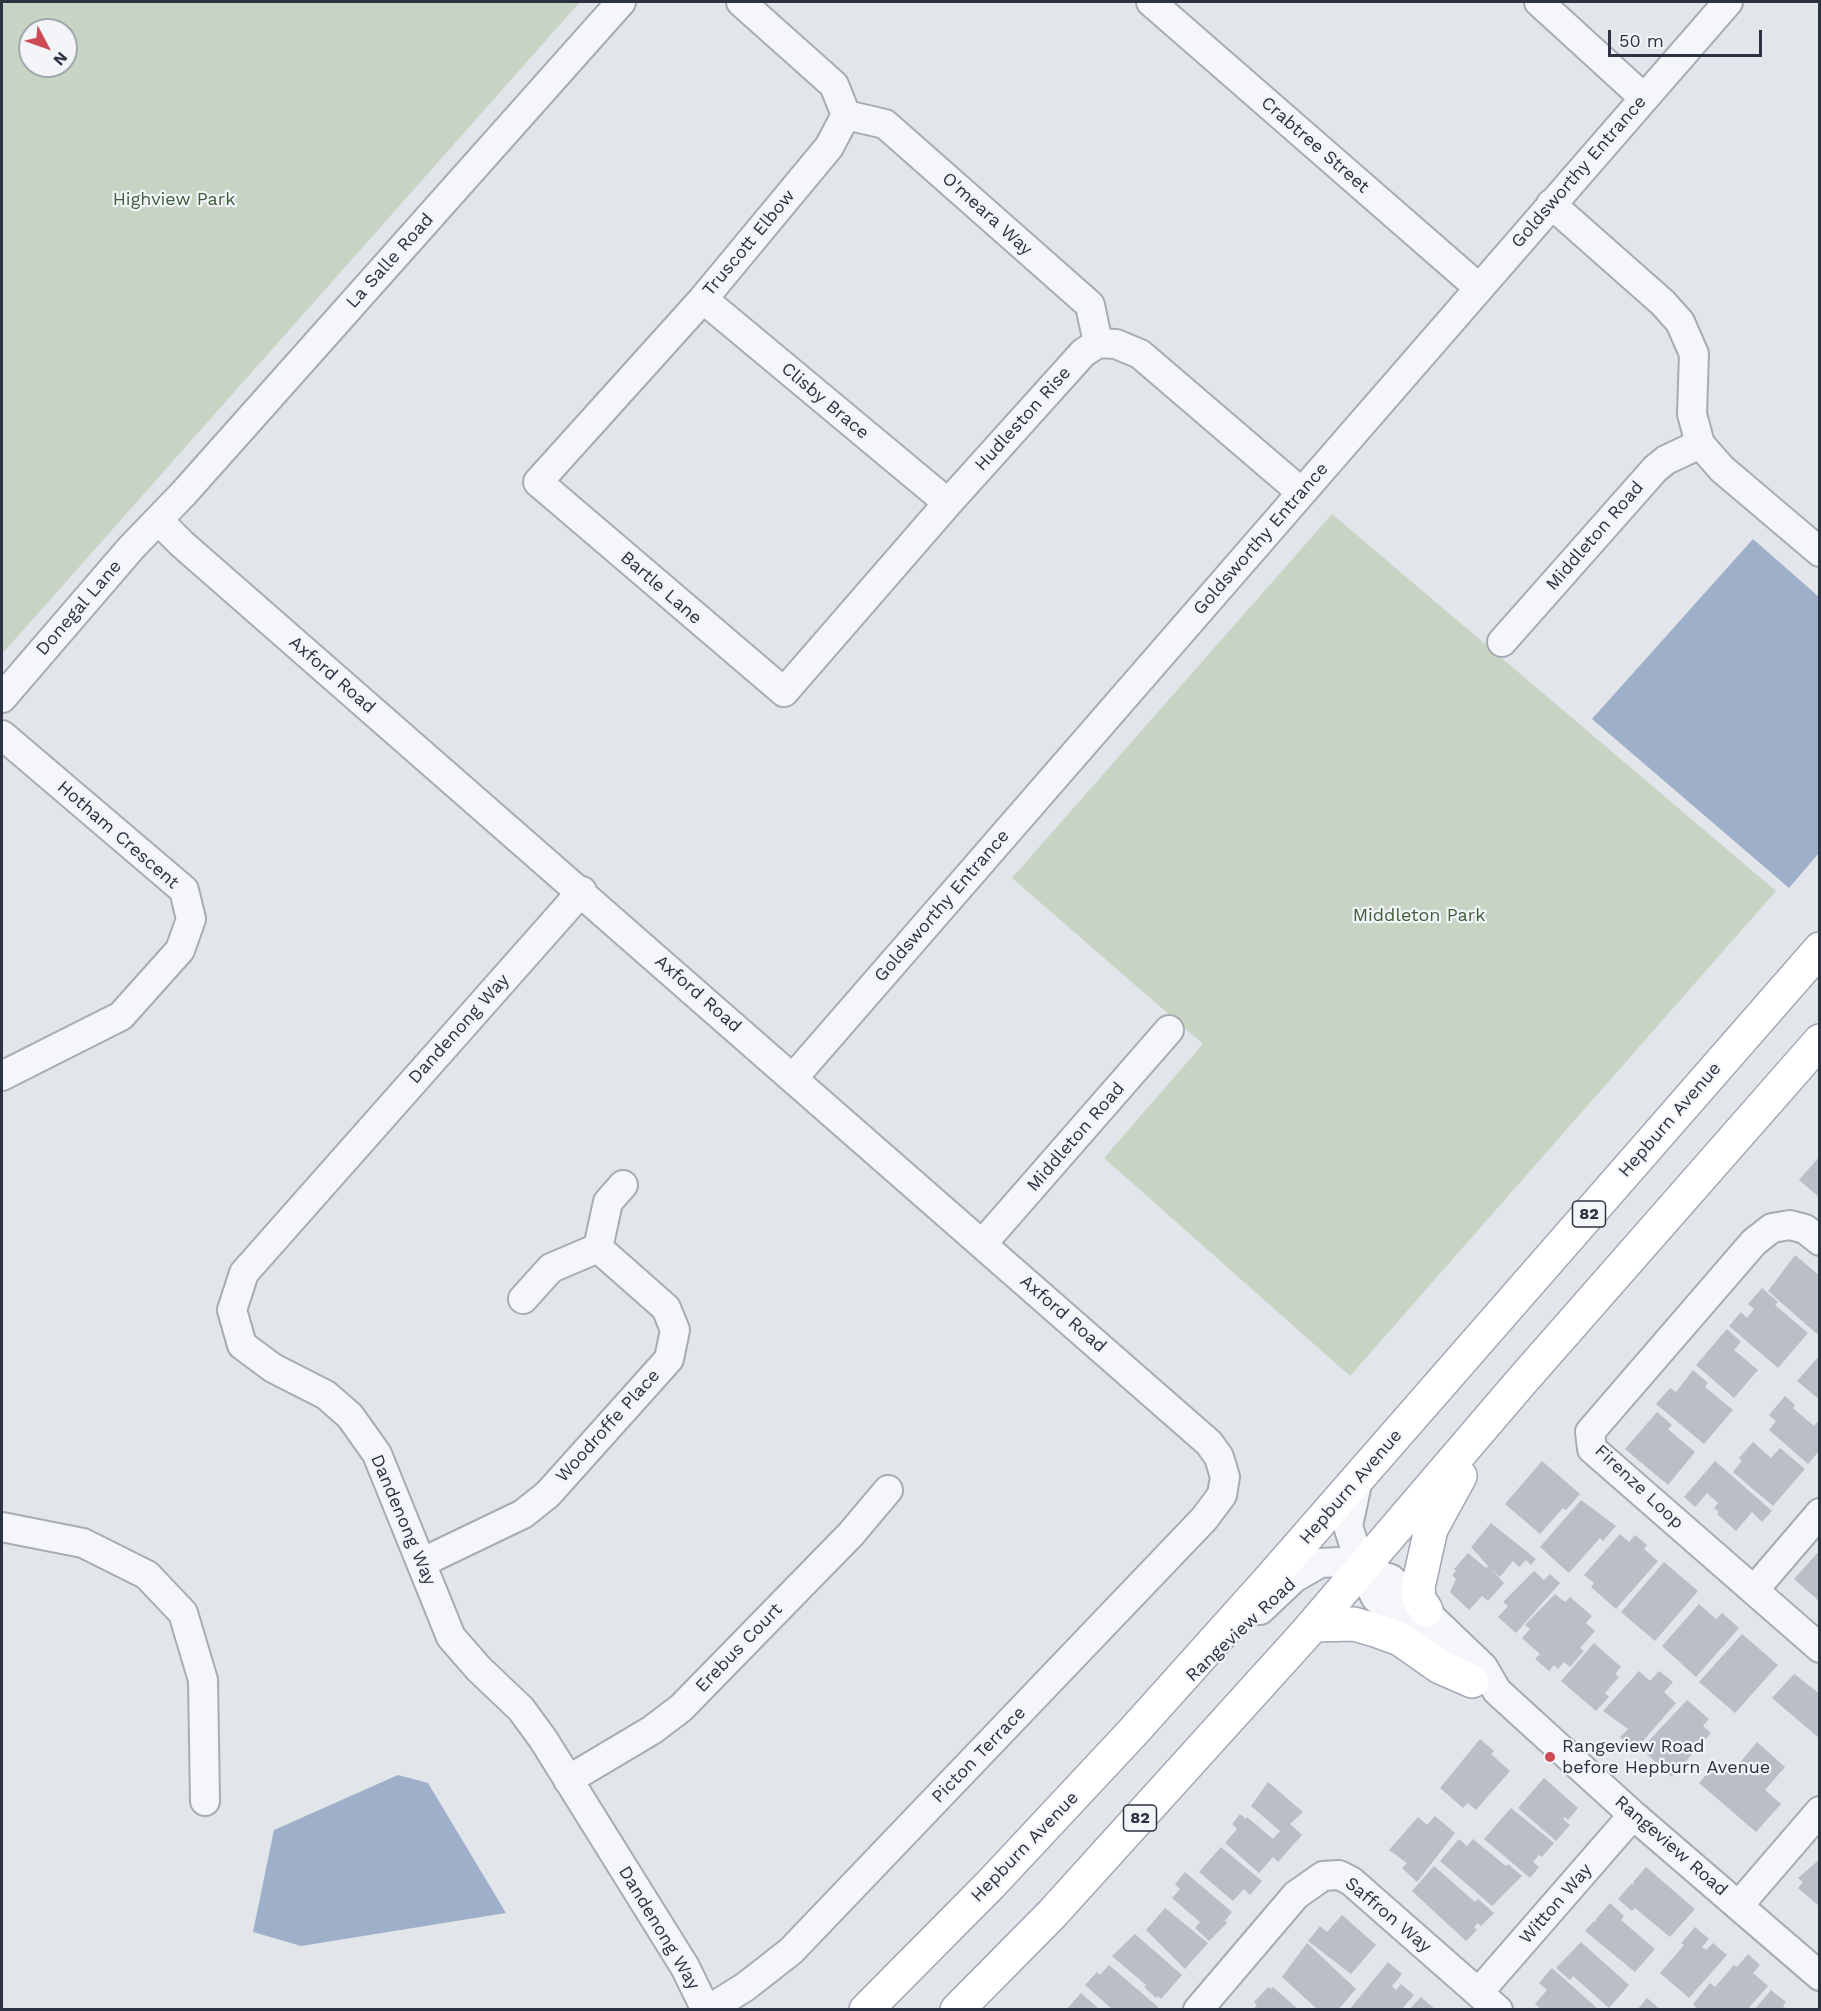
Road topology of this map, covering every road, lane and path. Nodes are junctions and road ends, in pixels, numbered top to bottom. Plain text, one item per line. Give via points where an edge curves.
1 (621, 2) edge
2 (741, 2) edge
3 (1151, 2) edge
4 (1539, 2) edge
5 (1728, 2) edge
6 (1644, 98) junction
7 (846, 115) junction
8 (1551, 204) junction
9 (1479, 288) junction
10 (703, 299) junction
11 (1098, 343) junction
12 (1700, 444) junction
13 (538, 482) joint
14 (1301, 492) junction
15 (948, 503) junction
16 (158, 520) junction
17 (1820, 552) edge
18 (1502, 642) dead end
19 (784, 692) joint
20 (2, 698) edge
21 (2, 735) edge
22 (582, 891) junction
23 (1820, 949) edge
24 (1169, 1030) dead end
25 (1820, 1041) edge
26 (2, 1076) edge
27 (794, 1077) junction
28 (623, 1185) dead end
29 (1820, 1241) edge
30 (983, 1243) junction
31 (598, 1248) junction
32 (523, 1299) dead end
33 (1520, 1383) junction
34 (1225, 1477) joint
35 (1358, 1479) junction
36 (888, 1490) dead end
37 (1820, 1513) edge
38 (2, 1527) edge
39 (421, 1563) junction
40 (1362, 1570) junction
41 (1754, 1590) junction
42 (1426, 1610) junction
43 (1314, 1625) junction
44 (1820, 1648) edge
45 (1485, 1686) junction
46 (1133, 1732) junction
47 (568, 1780) junction
48 (205, 1801) dead end
49 (1820, 1811) edge
50 (1633, 1815) junction
51 (1739, 1905) junction
52 (1820, 1976) edge
53 (1488, 2001) edge
54 (707, 2010) edge
55 (866, 2010) edge
56 (957, 2010) edge
57 (1197, 2010) edge

1 - 16 street, La Salle Road
2 - 7 street via 834,85
3 - 9 street, Crabtree Street
4 - 6 street
5 - 6 street, Goldsworthy Entrance
6 - 8 street, Goldsworthy Entrance
7 - 10 street, Truscott Elbow via 829,147
7 - 11 street, O'meara Way via 885,124 1090,305
8 - 9 street, Goldsworthy Entrance
8 - 12 street via 1680,322 1694,354 1692,414
9 - 14 street, Goldsworthy Entrance
10 - 13 street, Truscott Elbow
10 - 15 street, Clisby Brace
11 - 14 street via 1116,344 1140,354
11 - 15 street, Hudleston Rise via 1083,353
12 - 17 street via 1722,469
12 - 18 street, Middleton Road via 1655,469
13 - 19 street, Bartle Lane
14 - 27 street, Goldsworthy Entrance
15 - 19 street, Hudleston Rise
16 - 20 street, Donegal Lane
16 - 22 street, Axford Road
21 - 26 street, Hotham Crescent via 183,890 192,919 180,950 121,1016
22 - 27 street, Axford Road
22 - 39 street, Dandenong Way via 244,1273 232,1310 242,1345 273,1368 326,1395 350,1416 376,1454
23 - 35 main road, Hepburn Avenue / 82
24 - 30 street, Middleton Road
25 - 33 main road, 82
27 - 30 street, Axford Road
28 - 31 street via 608,1202
29 - 41 street, Firenze Loop via 1805,1229 1790,1225 1772,1228 1754,1242 1590,1432 1592,1449
30 - 34 street, Axford Road via 1209,1443 1219,1457
31 - 32 street via 551,1268
31 - 39 street, Woodroffe Place via 666,1308 675,1330 669,1359 548,1494 523,1514
33 - 40 main road, 82
33 - 42 main road via 1431,1529 1418,1587
34 - 54 street, Picton Terrace via 1222,1495 1204,1519 791,1951 745,1987
35 - 40 street, Rangeview Road via 1348,1526
35 - 46 main road, Hepburn Avenue / 82
36 - 47 street, Erebus Court via 851,1534 681,1708
37 - 41 street
38 - 48 street via 83,1543 147,1575 183,1613 203,1680
39 - 47 street, Dandenong Way via 451,1637 521,1709
40 - 42 street, Rangeview Road via 1391,1579
40 - 43 main road, 82
40 - 45 street, Rangeview Road via 1376,1598
40 - 46 street, Rangeview Road via 1330,1561 1294,1578
41 - 44 street, Firenze Loop
42 - 45 street, Rangeview Road via 1483,1667
43 - 45 main road via 1354,1624 1378,1631 1400,1640 1440,1667
43 - 56 main road, 82 via 1052,1914
45 - 50 street, Rangeview Road
46 - 55 main road, Hepburn Avenue / 82
47 - 54 street, Dandenong Way via 685,1967
49 - 51 street
50 - 51 street, Rangeview Road
50 - 53 street, Witton Way
51 - 52 street, Rangeview Road
53 - 57 street, Saffron Way via 1351,1881 1339,1875 1323,1876 1296,1895

